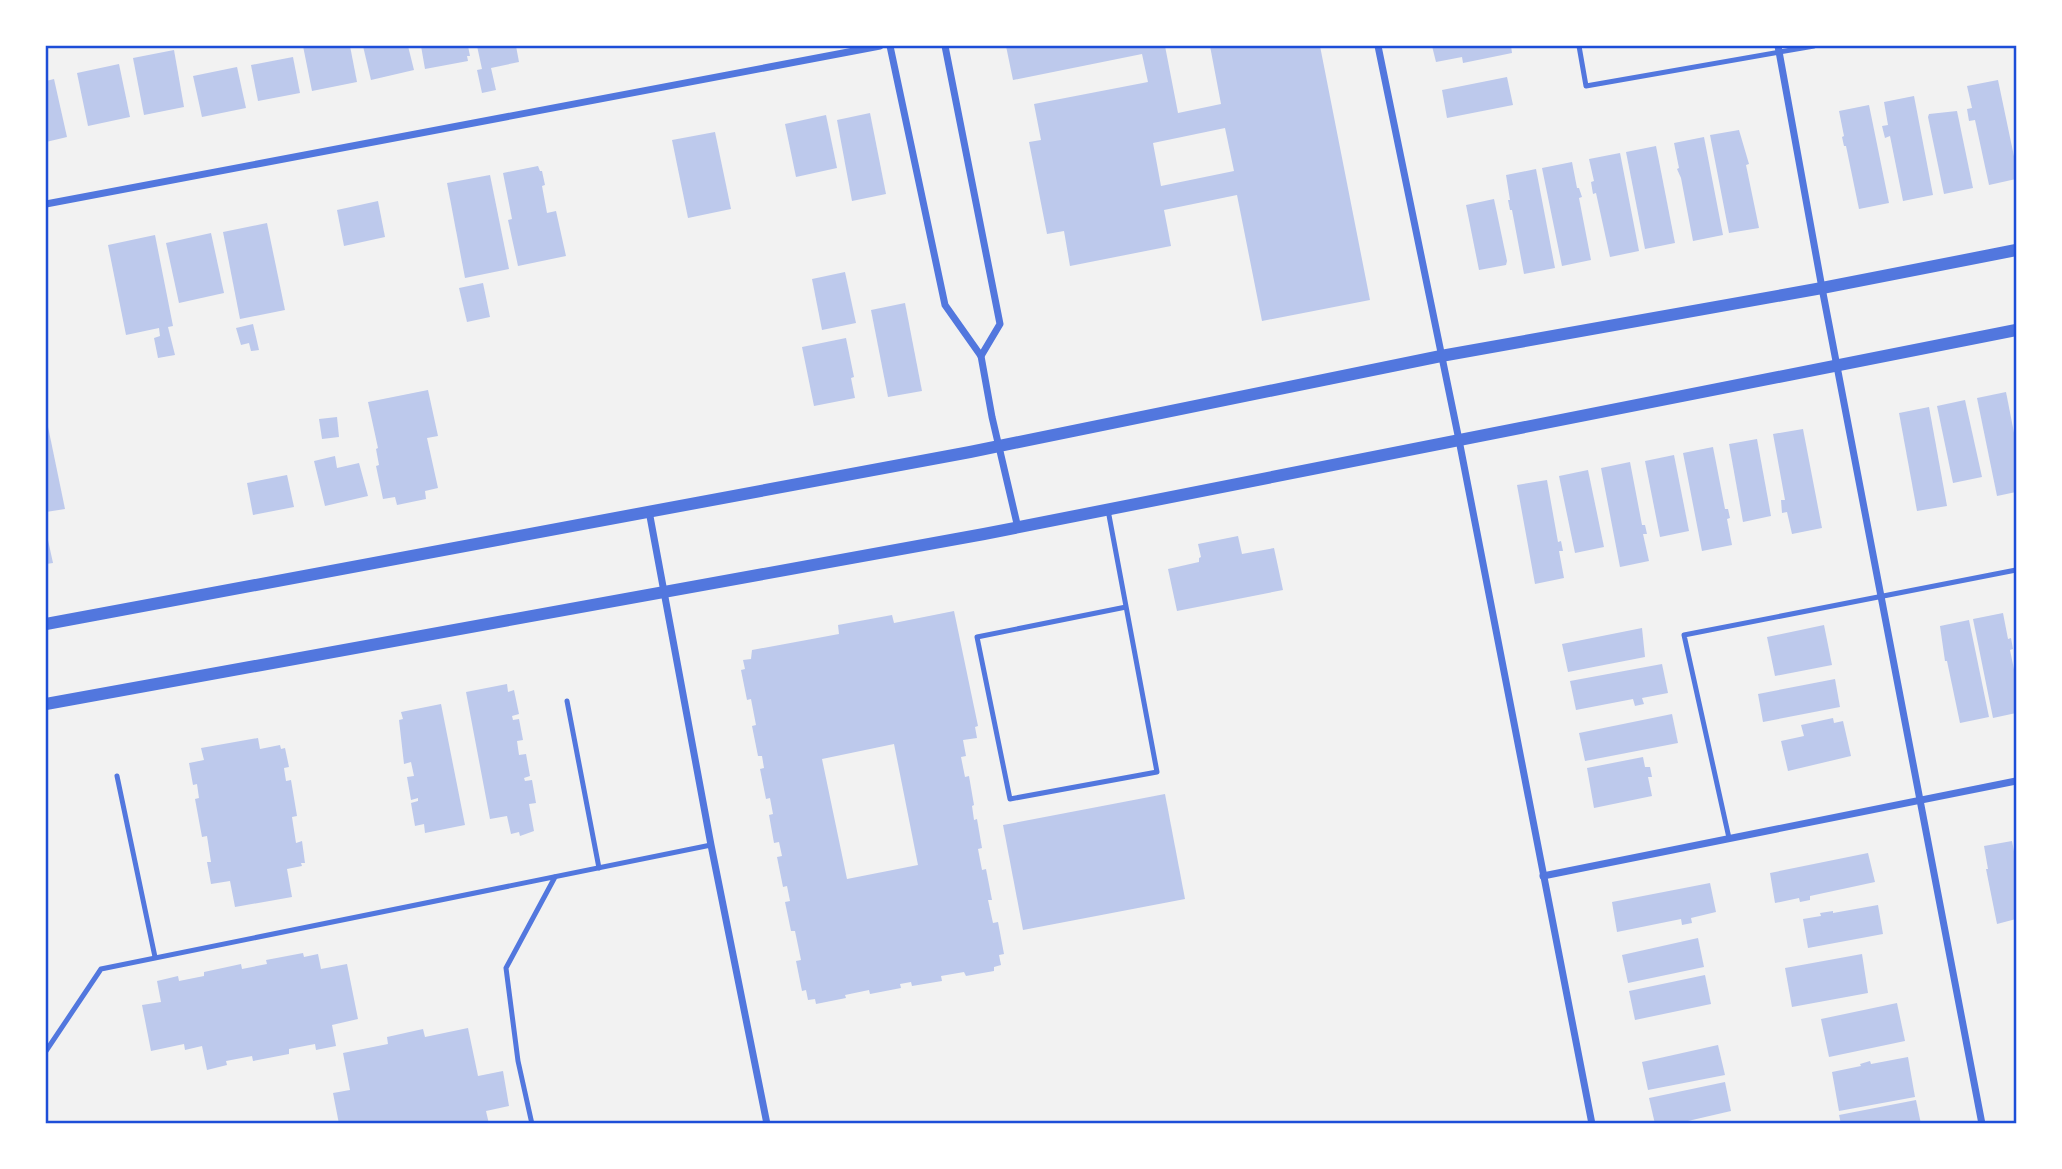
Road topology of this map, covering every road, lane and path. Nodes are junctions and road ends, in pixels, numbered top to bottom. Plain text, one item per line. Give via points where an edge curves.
1 (880, 46) edge
2 (890, 46) edge
3 (945, 46) edge
4 (1378, 46) edge
5 (1578, 46) edge
6 (1814, 46) edge
7 (1778, 49) edge
8 (46, 204) edge
9 (2017, 250) edge
10 (1822, 288) junction
11 (2017, 330) edge
12 (981, 356) junction
13 (1441, 356) junction
14 (1838, 366) junction
15 (1459, 440) junction
16 (999, 447) junction
17 (1108, 510) junction
18 (649, 511) junction
19 (1018, 528) junction
20 (2017, 570) edge
21 (664, 594) junction
22 (1881, 595) junction
23 (1126, 607) junction
24 (46, 624) edge
25 (567, 702) dead end
26 (46, 704) edge
27 (117, 776) dead end
28 (2017, 781) edge
29 (1920, 800) junction
30 (1729, 838) junction
31 (711, 845) junction
32 (599, 868) junction
33 (1543, 876) junction
34 (555, 877) junction
35 (155, 957) junction
36 (46, 1051) edge
37 (532, 1124) edge
38 (767, 1124) edge
39 (1592, 1124) edge
40 (1982, 1124) edge

1 - 8 street
2 - 12 street via 945,305
3 - 12 street via 1000,324
4 - 13 street
5 - 7 lane via 1586,86
6 - 7 lane
7 - 10 street
9 - 10 street
10 - 13 street
10 - 14 street
11 - 14 street
12 - 16 street
13 - 15 street
13 - 16 street
14 - 15 street
14 - 22 street
15 - 17 street
15 - 33 street
16 - 18 street
16 - 19 street
17 - 19 street
17 - 23 lane
18 - 21 street
18 - 24 street
19 - 21 street
20 - 22 lane
21 - 26 street
21 - 31 street
22 - 29 street
22 - 30 lane via 1684,635
23 - 23 lane via 1157,772 1010,799 977,637
25 - 32 lane
27 - 35 lane
28 - 29 street
29 - 30 street
29 - 40 street
30 - 33 street
31 - 32 lane
31 - 38 street
32 - 34 lane
33 - 39 street
34 - 35 lane
34 - 37 lane via 506,968
35 - 36 lane via 101,969

